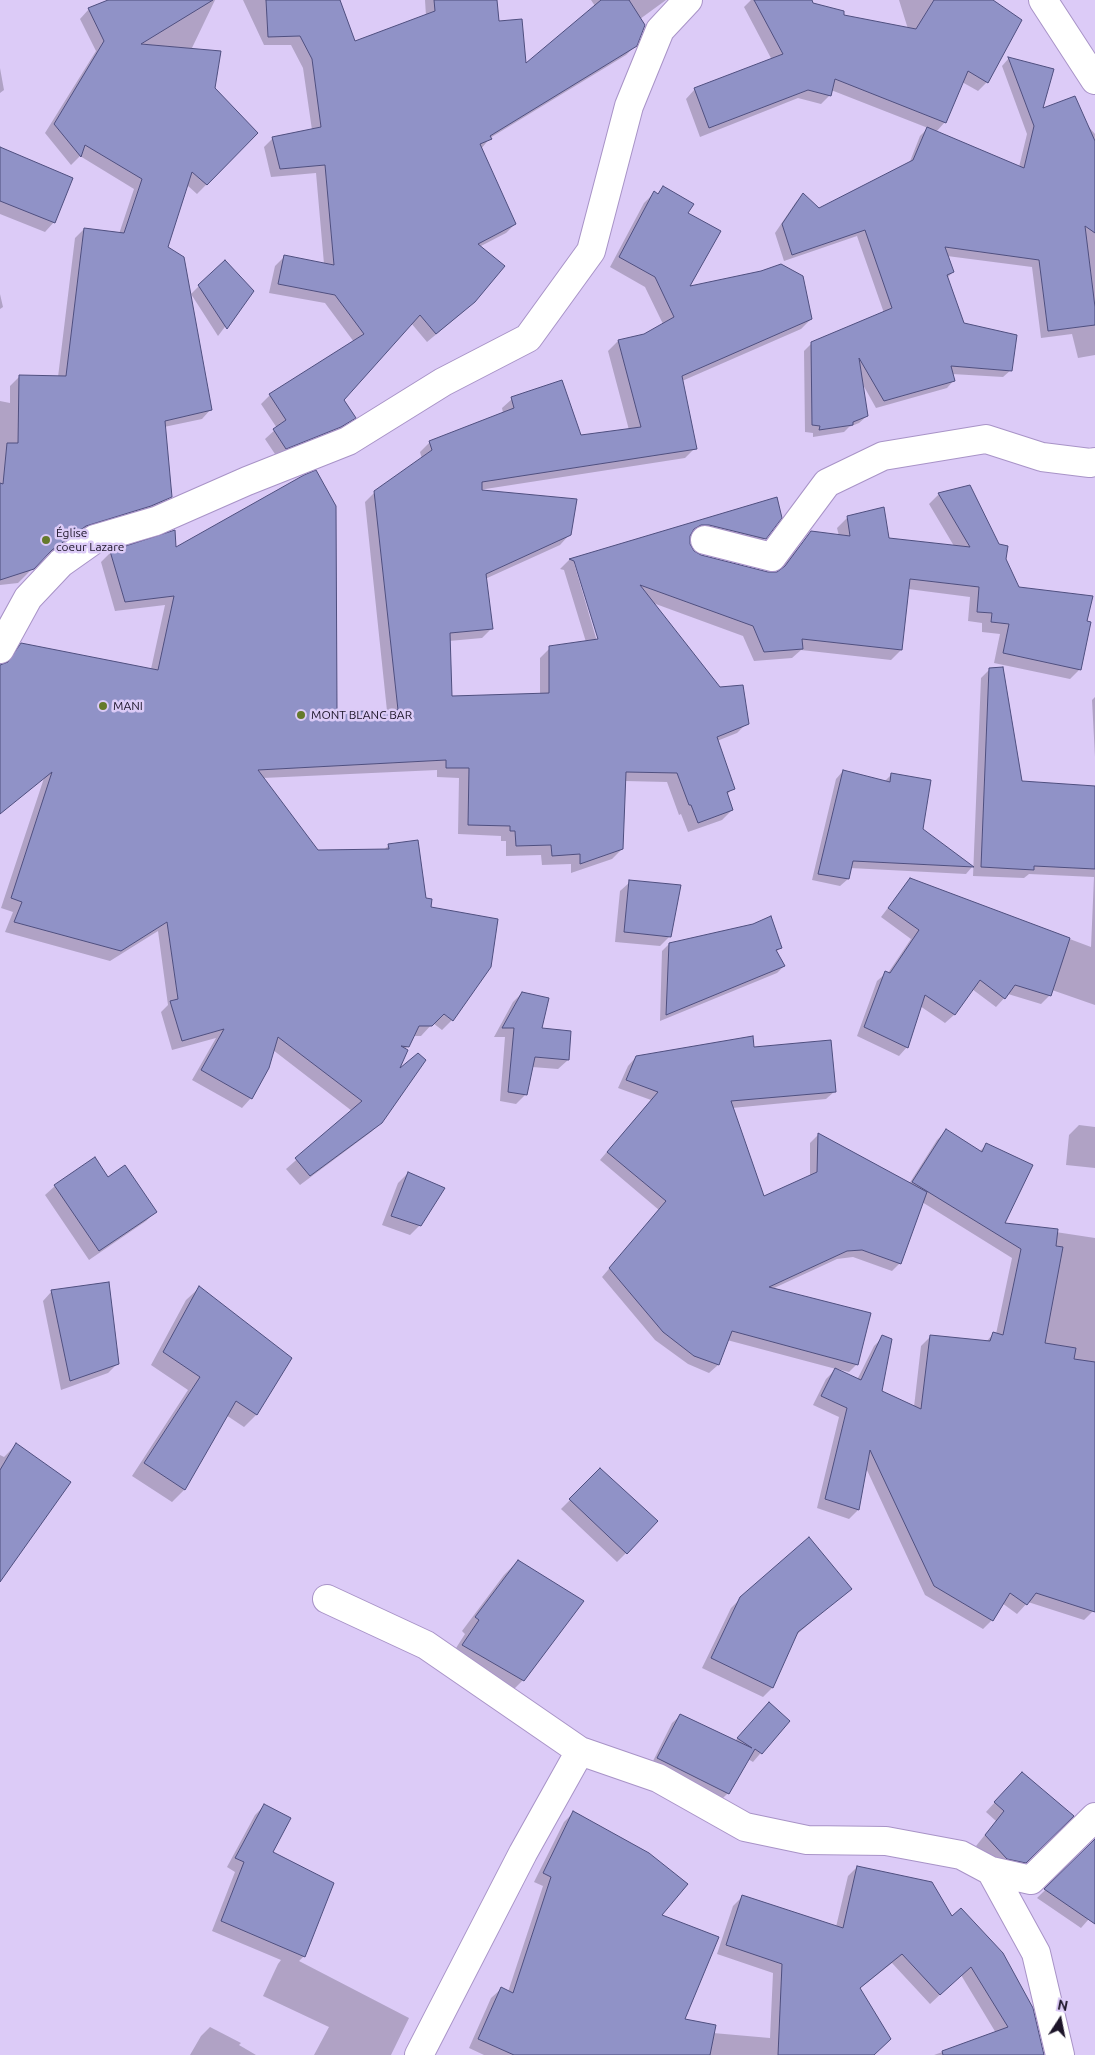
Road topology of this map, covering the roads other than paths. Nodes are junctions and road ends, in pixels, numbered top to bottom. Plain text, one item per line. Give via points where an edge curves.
1 (688, 0) edge
2 (1043, 0) edge
3 (1095, 80) edge
4 (1095, 462) edge
5 (705, 540) dead end
6 (0, 649) edge
7 (327, 1599) dead end
8 (580, 1751) junction
9 (1095, 1817) edge
10 (991, 1871) junction
11 (428, 2052) edge
12 (1060, 2055) edge

1 - 6 street via 660,30 629,106 590,251 528,338 444,382 348,441 156,521 94,539 61,563 28,598
2 - 3 street
4 - 5 street via 1042,457 986,439 883,456 827,483 772,556
7 - 8 street via 426,1645
8 - 10 street via 658,1778 745,1827 807,1840 886,1841 961,1855
8 - 11 street via 523,1853
9 - 10 street via 1031,1880
10 - 12 street via 1036,1953

